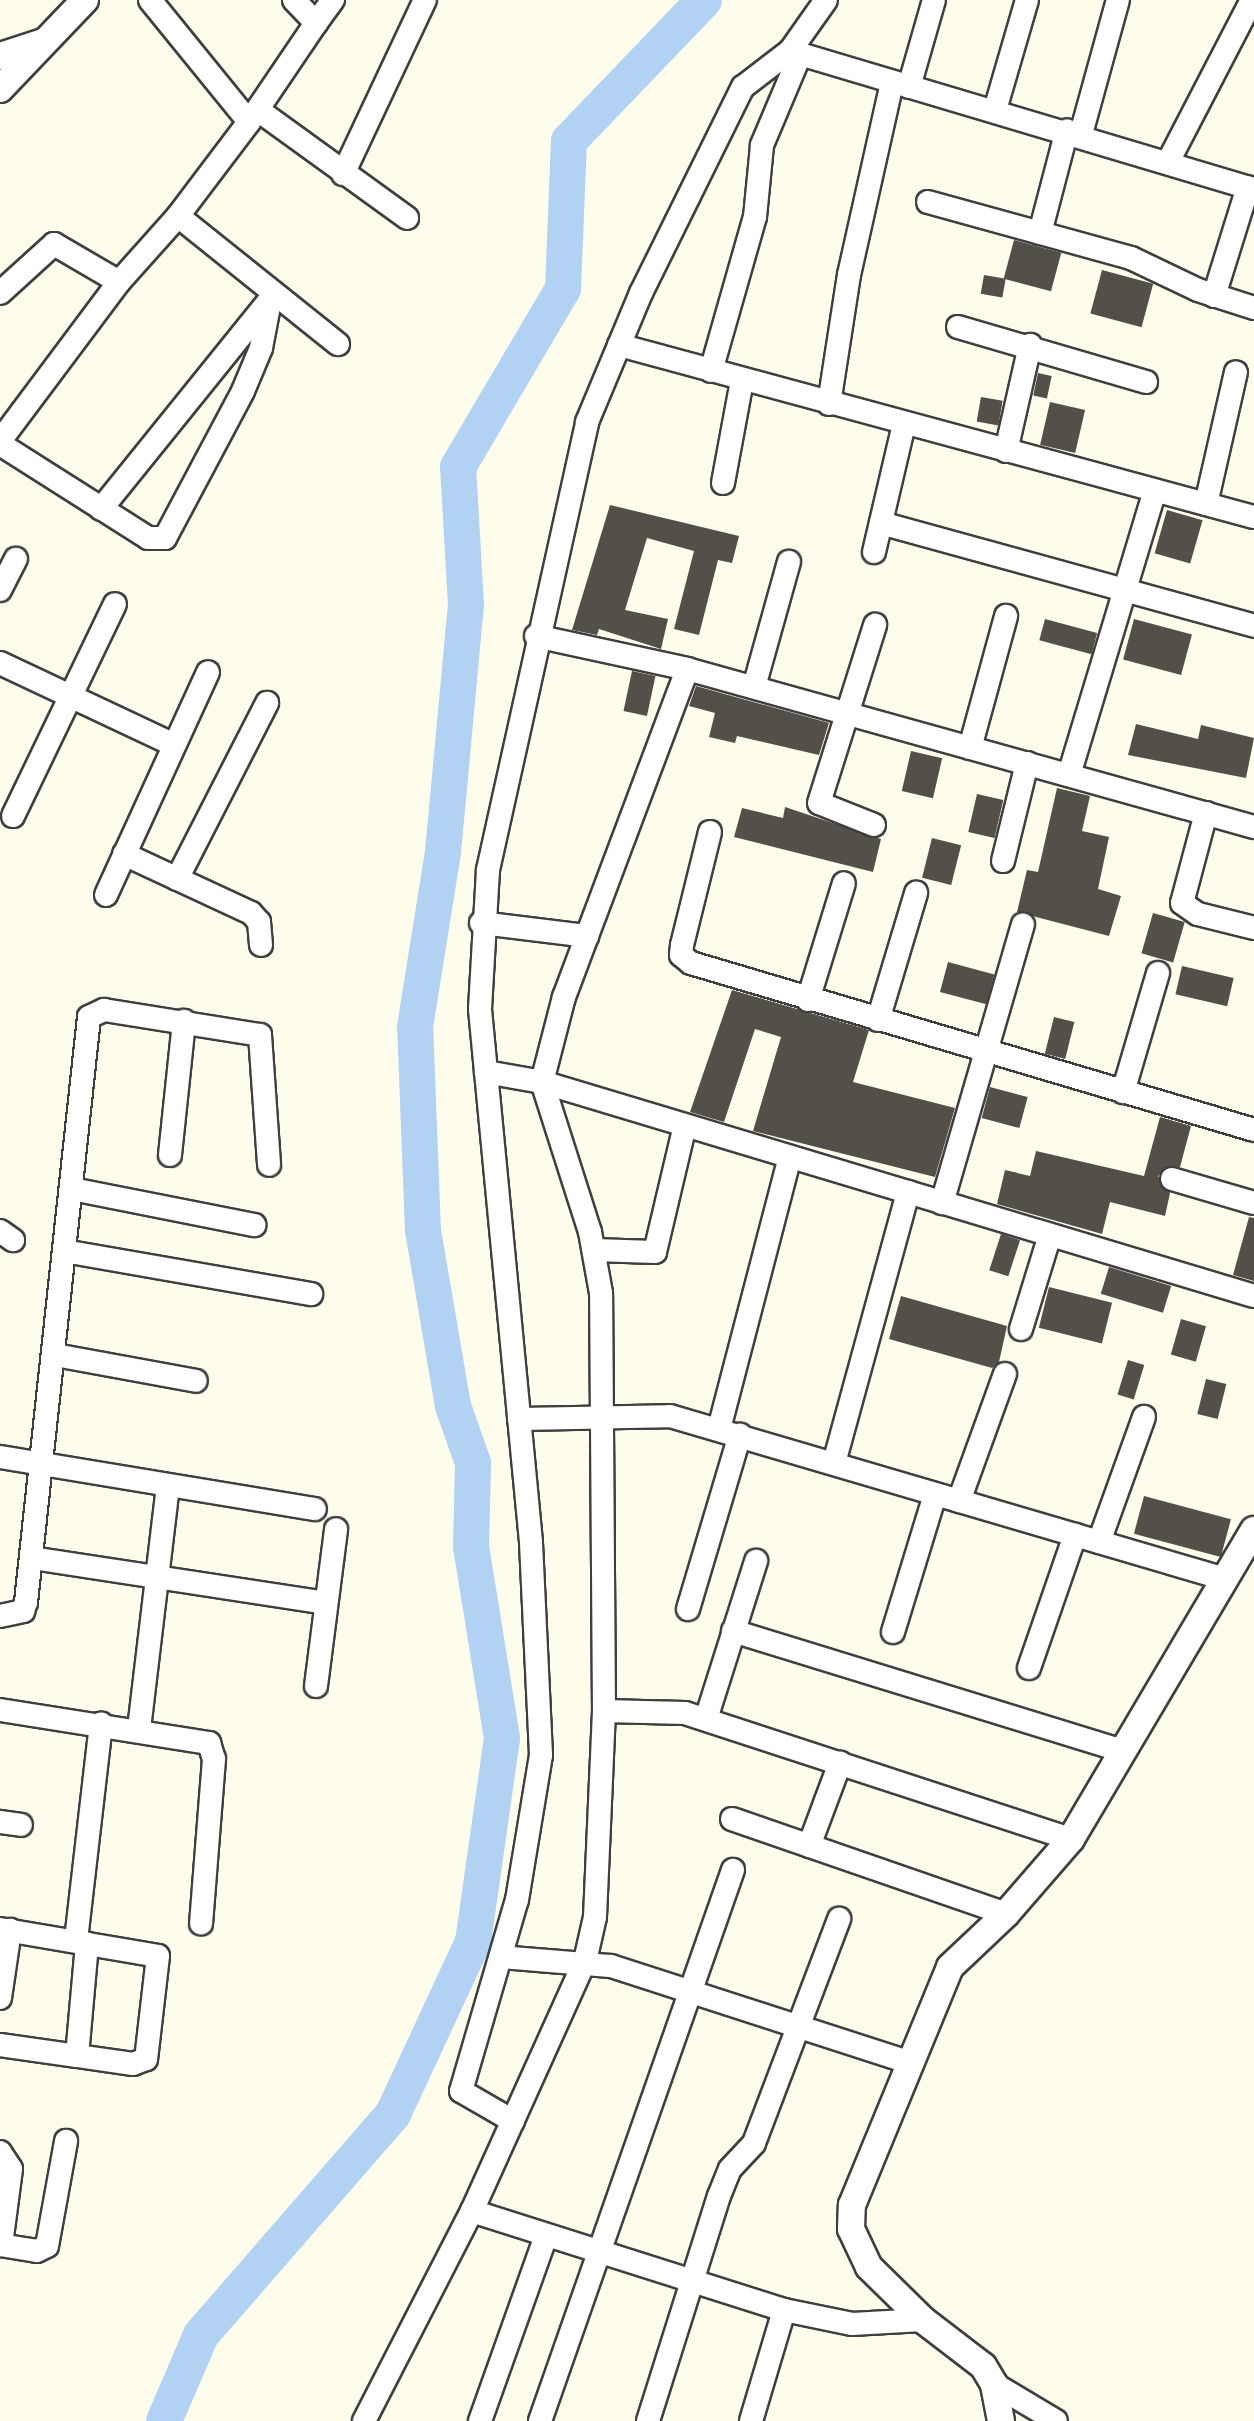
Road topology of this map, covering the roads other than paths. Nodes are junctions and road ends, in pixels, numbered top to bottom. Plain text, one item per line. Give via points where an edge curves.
1 (85, 0) edge
2 (150, 0) edge
3 (294, 0) edge
4 (333, 0) edge
5 (425, 0) edge
6 (826, 0) edge
7 (934, 0) edge
8 (1027, 0) edge
9 (1118, 0) edge
10 (1252, 0) edge
11 (316, 23) junction
12 (46, 40) junction
13 (795, 53) junction
14 (0, 56) edge
15 (900, 85) junction
16 (0, 89) edge
17 (995, 110) junction
18 (253, 116) junction
19 (1074, 132) junction
20 (1168, 162) junction
21 (343, 174) junction
22 (1251, 188) edge
23 (928, 202) dead end
24 (178, 216) junction
25 (407, 218) dead end
26 (1040, 233) junction
27 (119, 282) junction
28 (0, 293) edge
29 (272, 296) junction
30 (1214, 296) junction
31 (1254, 308) edge
32 (958, 327) dead end
33 (338, 344) dead end
34 (619, 345) junction
35 (1030, 345) junction
36 (711, 371) junction
37 (1236, 372) dead end
38 (742, 380) junction
39 (1146, 382) dead end
40 (829, 404) junction
41 (904, 424) junction
42 (0, 443) edge
43 (1006, 451) junction
44 (723, 483) dead end
45 (1155, 491) junction
46 (1206, 504) junction
47 (101, 509) junction
48 (1254, 517) edge
49 (881, 523) junction
50 (874, 552) dead end
51 (16, 559) dead end
52 (789, 562) dead end
53 (0, 590) edge
54 (1124, 592) junction
55 (115, 604) dead end
56 (1006, 616) dead end
57 (875, 625) dead end
58 (1254, 626) edge
59 (536, 636) junction
60 (0, 663) edge
61 (687, 669) junction
62 (208, 672) dead end
63 (754, 687) junction
64 (72, 697) junction
65 (267, 703) dead end
66 (848, 714) junction
67 (174, 745) junction
68 (970, 748) junction
69 (1027, 763) junction
70 (1069, 775) junction
71 (1206, 813) junction
72 (13, 816) dead end
73 (1253, 824) edge
74 (874, 825) dead end
75 (710, 832) dead end
76 (124, 854) junction
77 (1003, 861) dead end
78 (177, 879) junction
79 (844, 883) dead end
80 (916, 893) dead end
81 (106, 895) dead end
82 (481, 923) junction
83 (1023, 925) dead end
84 (1254, 928) edge
85 (587, 936) junction
86 (261, 945) dead end
87 (1158, 973) dead end
88 (808, 1000) junction
89 (878, 1020) junction
90 (184, 1021) junction
91 (984, 1052) junction
92 (486, 1072) junction
93 (542, 1082) junction
94 (1123, 1092) junction
95 (685, 1125) junction
96 (1254, 1130) edge
97 (170, 1155) dead end
98 (790, 1157) junction
99 (269, 1165) dead end
100 (1172, 1179) dead end
101 (72, 1189) junction
102 (908, 1192) junction
103 (942, 1203) junction
104 (1254, 1203) edge
105 (254, 1225) dead end
106 (1050, 1235) junction
107 (594, 1250) junction
108 (64, 1251) junction
109 (311, 1294) dead end
110 (1254, 1296) edge
111 (1021, 1329) dead end
112 (55, 1355) junction
113 (1005, 1374) dead end
114 (196, 1381) dead end
115 (600, 1413) junction
116 (1144, 1417) dead end
117 (519, 1419) junction
118 (730, 1432) junction
119 (0, 1457) edge
120 (834, 1463) junction
121 (43, 1468) junction
122 (168, 1487) junction
123 (935, 1495) junction
124 (959, 1501) junction
125 (315, 1509) dead end
126 (336, 1529) dead end
127 (1254, 1530) edge
128 (1075, 1535) junction
129 (1099, 1542) junction
130 (32, 1558) junction
131 (756, 1561) dead end
132 (159, 1575) junction
133 (1225, 1579) junction
134 (326, 1603) junction
135 (688, 1609) dead end
136 (0, 1616) edge
137 (733, 1631) junction
138 (893, 1632) dead end
139 (1029, 1668) dead end
140 (316, 1686) dead end
141 (0, 1710) edge
142 (604, 1711) junction
143 (706, 1719) junction
144 (101, 1723) junction
145 (139, 1729) junction
146 (1123, 1751) junction
147 (840, 1763) junction
148 (732, 1819) dead end
149 (1071, 1839) junction
150 (809, 1846) junction
151 (733, 1870) dead end
152 (1006, 1914) junction
153 (839, 1919) dead end
154 (201, 1923) dead end
155 (5, 1930) edge
156 (82, 1942) junction
157 (501, 1957) junction
158 (585, 1961) junction
159 (692, 1988) junction
160 (0, 1998) edge
161 (800, 2022) junction
162 (0, 2045) edge
163 (77, 2056) junction
164 (911, 2063) junction
165 (513, 2121) junction
166 (66, 2141) dead end
167 (0, 2152) edge
168 (472, 2211) junction
169 (546, 2236) junction
170 (0, 2245) edge
171 (594, 2253) junction
172 (691, 2283) junction
173 (784, 2310) junction
174 (923, 2320) junction
175 (994, 2384) junction
176 (364, 2421) edge
177 (480, 2421) edge
178 (540, 2421) edge
179 (648, 2421) edge
180 (751, 2421) edge
181 (1001, 2421) edge
182 (1056, 2421) edge

1 - 12 street
2 - 18 street
3 - 11 street
4 - 11 street
5 - 21 street
6 - 13 street
7 - 15 street
8 - 17 street
9 - 19 street
10 - 20 street
11 - 18 street
12 - 14 street
12 - 16 street
13 - 15 street
13 - 34 street via 743,87
13 - 36 street via 762,145 755,217
15 - 17 street
15 - 40 street
17 - 19 street
18 - 21 street
18 - 24 street
19 - 20 street
19 - 26 street
20 - 22 street
21 - 25 street
22 - 30 street
23 - 26 street
24 - 27 street
24 - 29 street
26 - 30 street via 1139,261
27 - 28 street via 54,244
27 - 42 street
29 - 33 street
29 - 47 street
29 - 47 street via 256,361 172,534 148,538
30 - 31 street
32 - 35 street
34 - 36 street
34 - 59 street via 587,422
35 - 39 street
35 - 43 street
36 - 38 street
37 - 46 street
38 - 40 street
38 - 44 street
40 - 41 street
41 - 43 street
41 - 49 street
42 - 47 street
43 - 45 street
45 - 46 street
45 - 54 street
46 - 48 street
49 - 50 street
49 - 54 street
51 - 53 street
52 - 63 street
54 - 58 street
54 - 70 street
55 - 64 street
56 - 68 street
57 - 66 street
59 - 61 street
59 - 82 street
60 - 64 street
61 - 63 street
61 - 85 street
62 - 67 street
63 - 66 street
64 - 67 street
64 - 72 street
65 - 78 street
66 - 68 street
66 - 74 street via 819,803
67 - 76 street
68 - 69 street
69 - 70 street
69 - 77 street
70 - 71 street
71 - 73 street
71 - 84 street via 1182,903 1187,910
75 - 88 street via 681,955
76 - 78 street
76 - 81 street
78 - 86 street via 251,913 259,922
79 - 88 street
80 - 89 street
82 - 85 street
82 - 92 street
83 - 91 street
85 - 93 street
87 - 94 street
88 - 89 street
89 - 91 street
90 - 97 street
90 - 99 street via 260,1035
90 - 101 street via 104,1010 89,1017
91 - 94 street
91 - 103 street
92 - 93 street
92 - 117 street
93 - 95 street
93 - 107 street
94 - 96 street
95 - 98 street
95 - 107 street via 655,1252
98 - 102 street
98 - 118 street
100 - 104 street
101 - 105 street
101 - 108 street
102 - 103 street
102 - 120 street
103 - 106 street
106 - 110 street
106 - 111 street
107 - 115 street via 601,1293
108 - 109 street
108 - 112 street
112 - 114 street
112 - 121 street
113 - 124 street
115 - 117 street
115 - 118 street via 670,1416
115 - 142 street
116 - 129 street
117 - 157 street via 541,1755 527,1859
118 - 120 street
118 - 135 street
119 - 121 street
120 - 123 street
121 - 122 street
121 - 130 street
122 - 125 street
122 - 132 street
123 - 124 street
123 - 138 street
124 - 128 street
126 - 134 street
127 - 133 street
128 - 129 street
128 - 139 street
129 - 133 street
130 - 132 street
130 - 136 street via 23,1611
131 - 137 street
132 - 134 street
132 - 145 street
133 - 146 street
134 - 140 street
137 - 143 street
137 - 146 street
141 - 144 street
142 - 143 street via 662,1711
142 - 158 street via 601,1865
143 - 147 street
144 - 145 street
144 - 156 street
145 - 154 street via 202,1740 214,1749
146 - 149 street
147 - 149 street
147 - 150 street
148 - 150 street
149 - 152 street
150 - 152 street
151 - 159 street
152 - 164 street via 959,1953
153 - 161 street
155 - 156 street
155 - 160 street
156 - 163 street
156 - 163 street via 152,1953 160,1962 146,2059 133,2064
157 - 158 street
157 - 165 street via 461,2091
158 - 159 street
158 - 165 street
159 - 161 street
159 - 171 street
161 - 164 street
161 - 172 street via 754,2143 730,2169
162 - 163 street
164 - 174 street via 859,2183 851,2229 869,2267
165 - 168 street
166 - 170 street via 47,2246 37,2251
167 - 170 street via 11,2169
168 - 169 street
168 - 176 street
169 - 171 street
169 - 177 street
171 - 172 street
171 - 178 street
172 - 173 street
172 - 179 street
173 - 174 street via 852,2324
173 - 180 street
174 - 175 street via 972,2356
175 - 181 street
175 - 182 street

